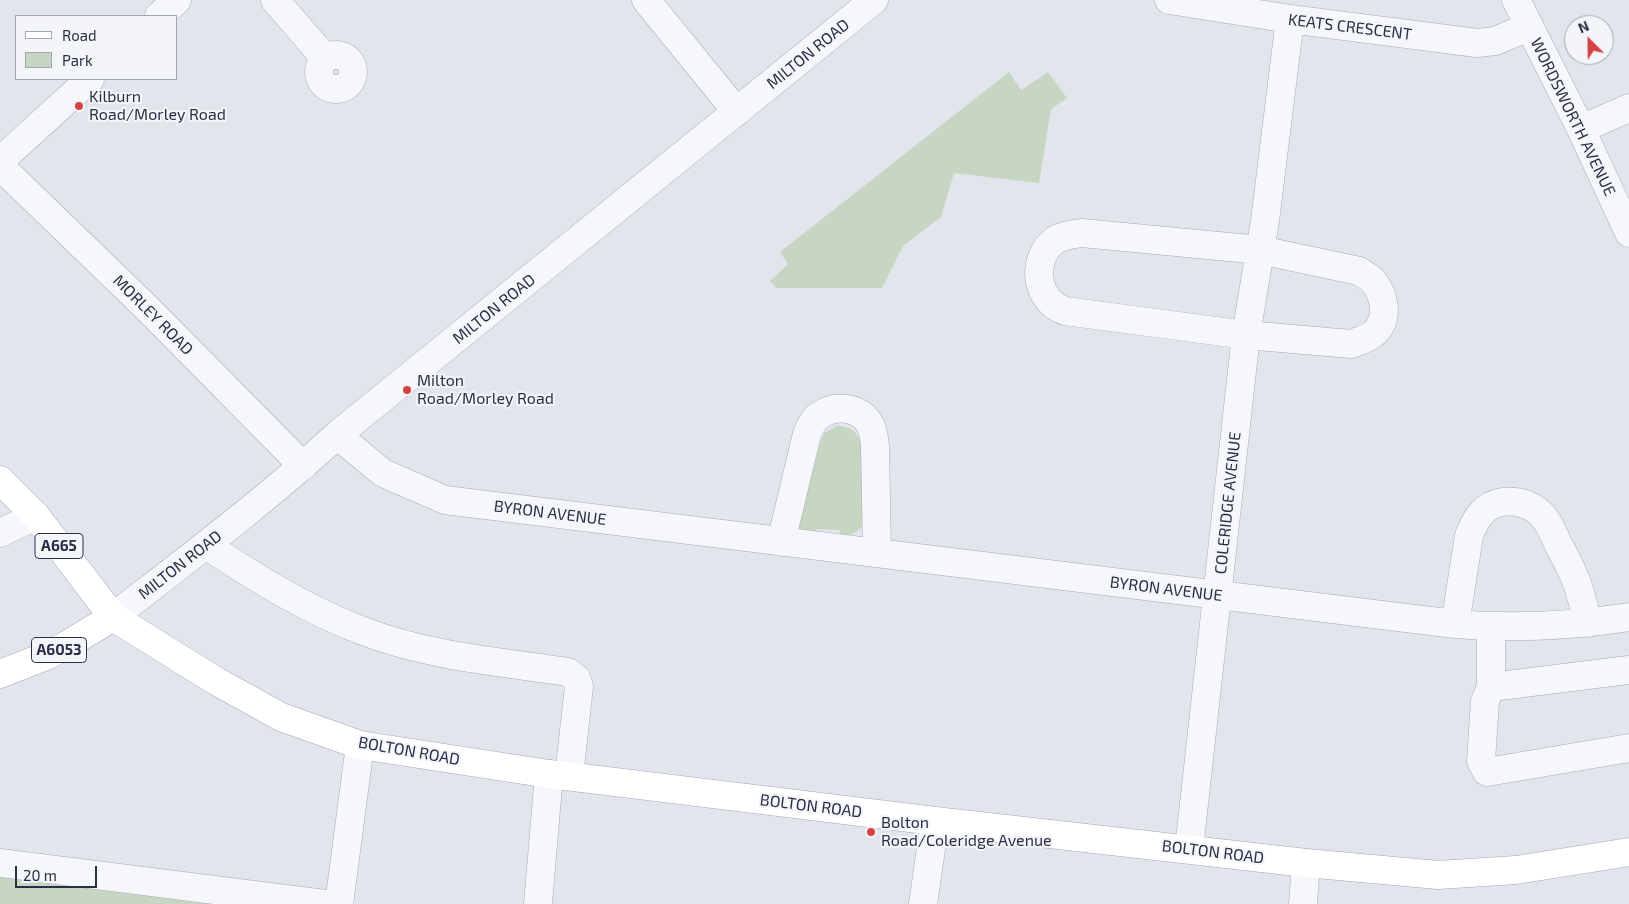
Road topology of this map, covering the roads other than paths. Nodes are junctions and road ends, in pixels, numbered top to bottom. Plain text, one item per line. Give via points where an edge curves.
1 (177, 0) edge
2 (275, 0) edge
3 (646, 0) edge
4 (874, 0) edge
5 (1169, 0) edge
6 (1516, 0) edge
7 (160, 15) edge
8 (1290, 19) junction
9 (1529, 27) junction
10 (325, 58) dead end
11 (89, 80) edge
12 (1629, 108) edge
13 (737, 112) junction
14 (1581, 129) junction
15 (0, 161) edge
16 (0, 166) edge
17 (1629, 233) edge
18 (1260, 250) junction
19 (1246, 335) junction
20 (337, 435) junction
21 (303, 466) junction
22 (0, 480) edge
23 (36, 516) junction
24 (0, 533) edge
25 (781, 542) junction
26 (206, 545) junction
27 (877, 553) junction
28 (1218, 596) junction
29 (1629, 616) edge
30 (113, 617) junction
31 (1588, 623) junction
32 (1455, 624) junction
33 (1491, 627) junction
34 (1629, 670) edge
35 (0, 674) edge
36 (1492, 687) junction
37 (360, 745) junction
38 (1629, 748) edge
39 (559, 775) junction
40 (935, 821) junction
41 (1189, 850) junction
42 (1629, 852) edge
43 (0, 863) edge
44 (1306, 864) junction
45 (325, 904) edge
46 (339, 904) edge
47 (538, 904) edge
48 (923, 904) edge
49 (1303, 904) edge

1 - 7 street
2 - 10 street
3 - 13 street
4 - 13 street, MILTON ROAD
5 - 8 street, KEATS CRESCENT
6 - 9 street, WORDSWORTH AVENUE
8 - 9 street, KEATS CRESCENT via 1477,43 1495,41
8 - 18 street, COLERIDGE AVENUE
9 - 14 street, WORDSWORTH AVENUE
11 - 15 street
12 - 14 street
13 - 20 street, MILTON ROAD
14 - 17 street, WORDSWORTH AVENUE
16 - 21 street, MORLEY ROAD via 149,310
18 - 19 street, COLERIDGE AVENUE
18 - 19 street via 1358,271 1371,279 1380,292 1384,314 1374,333 1351,344
18 - 19 street via 1082,233 1056,240 1040,260 1038,273 1041,285 1054,305 1065,311
19 - 28 street, COLERIDGE AVENUE
20 - 21 street, MILTON ROAD
20 - 25 street, BYRON AVENUE via 383,473 445,500
21 - 26 street, MILTON ROAD
22 - 23 main road, A665
23 - 24 street
23 - 30 main road, A665
25 - 27 street, BYRON AVENUE
25 - 27 street via 809,428 819,415 841,408 862,415 874,433
26 - 30 street, MILTON ROAD
26 - 39 street via 256,578 363,631 450,655 568,672 576,678 579,686
27 - 28 street, BYRON AVENUE
28 - 32 street, BYRON AVENUE
28 - 41 street, COLERIDGE AVENUE
29 - 31 street, BYRON AVENUE
30 - 35 main road, A6053 via 59,650
30 - 37 main road, BOLTON ROAD / A665 via 281,717
31 - 32 street via 1578,586 1542,514 1531,506 1506,501 1494,503 1474,523 1469,536
31 - 33 street, BYRON AVENUE
32 - 33 street, BYRON AVENUE
33 - 36 street
34 - 36 street
36 - 38 street via 1485,702 1481,761 1487,772
37 - 39 main road, BOLTON ROAD / A665
37 - 46 street
39 - 40 main road, BOLTON ROAD / A665
39 - 47 street
40 - 41 main road, BOLTON ROAD / A665
40 - 48 street
41 - 44 main road, BOLTON ROAD / A665
42 - 44 main road, BOLTON ROAD / A665 via 1516,870 1438,875
43 - 45 street
44 - 49 street

